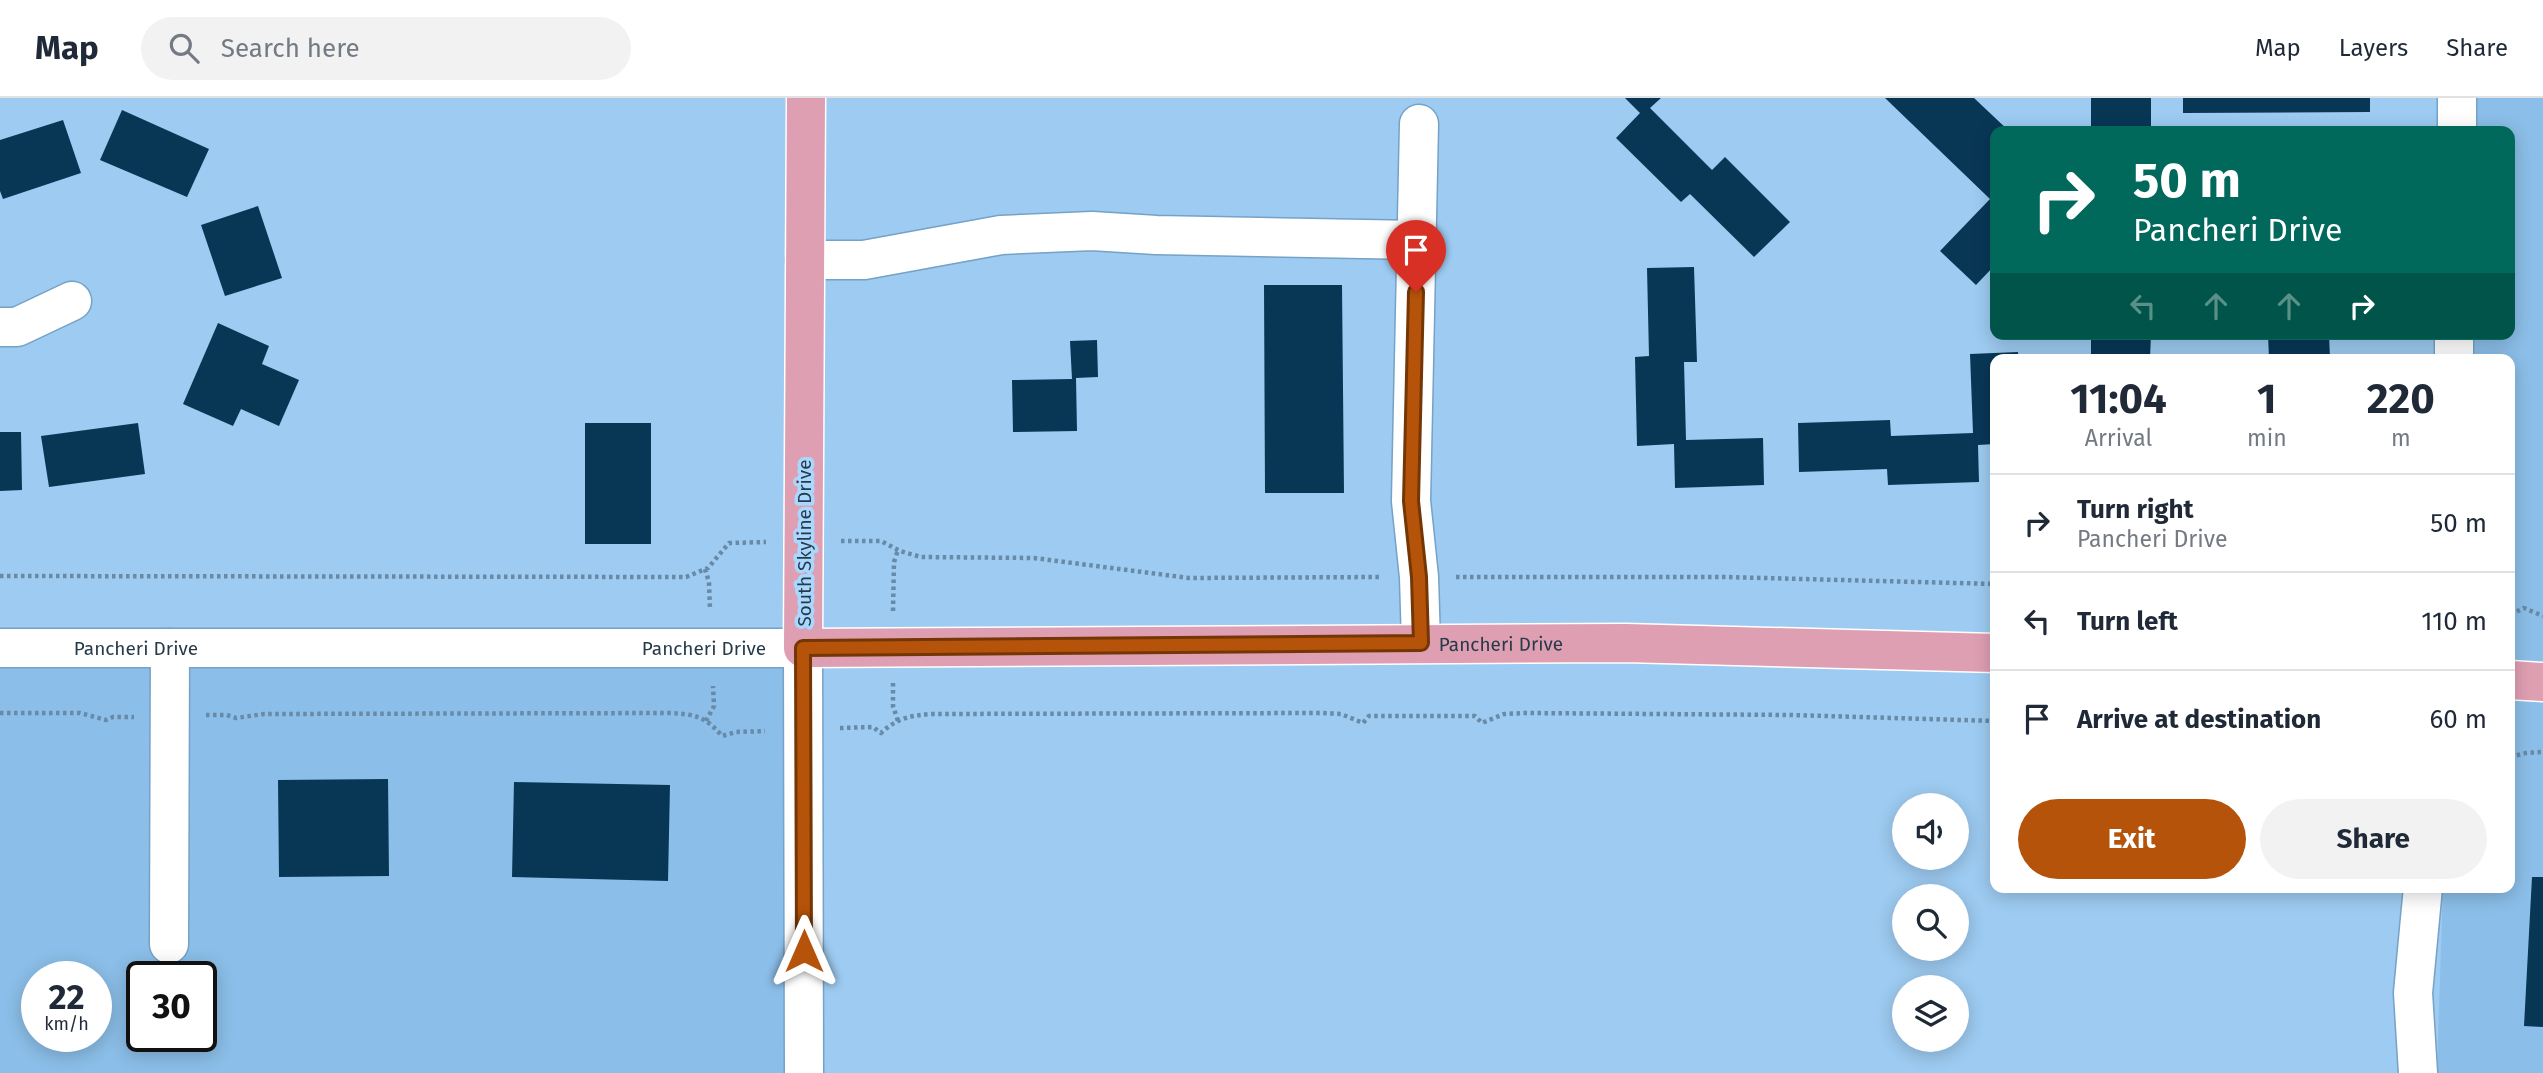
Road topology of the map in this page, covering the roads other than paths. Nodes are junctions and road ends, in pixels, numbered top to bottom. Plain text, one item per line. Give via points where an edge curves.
1 (806, 98) edge
2 (2457, 98) edge
3 (1419, 124) dead end
4 (2457, 126) edge
5 (1417, 240) junction
6 (805, 260) junction
7 (72, 301) dead end
8 (0, 327) edge
9 (1421, 643) junction
10 (0, 648) edge
11 (170, 648) junction
12 (803, 648) junction
13 (1990, 653) edge
14 (2515, 680) edge
15 (2543, 682) edge
16 (2422, 893) edge
17 (169, 944) dead end
18 (804, 1073) edge
19 (2418, 1073) edge

1 - 6 main road, South Skyline Drive
2 - 4 street
3 - 5 street
5 - 6 street via 1092,231 1001,235 864,260
5 - 9 street via 1411,501
6 - 12 main road, South Skyline Drive
7 - 8 street via 17,327
9 - 12 main road, Pancheri Drive
9 - 13 main road, Pancheri Drive via 1626,643
10 - 11 street, Pancheri Drive
11 - 12 street, Pancheri Drive
11 - 17 street
12 - 18 street, South Skyline Drive
14 - 15 main road
16 - 19 street via 2413,993

